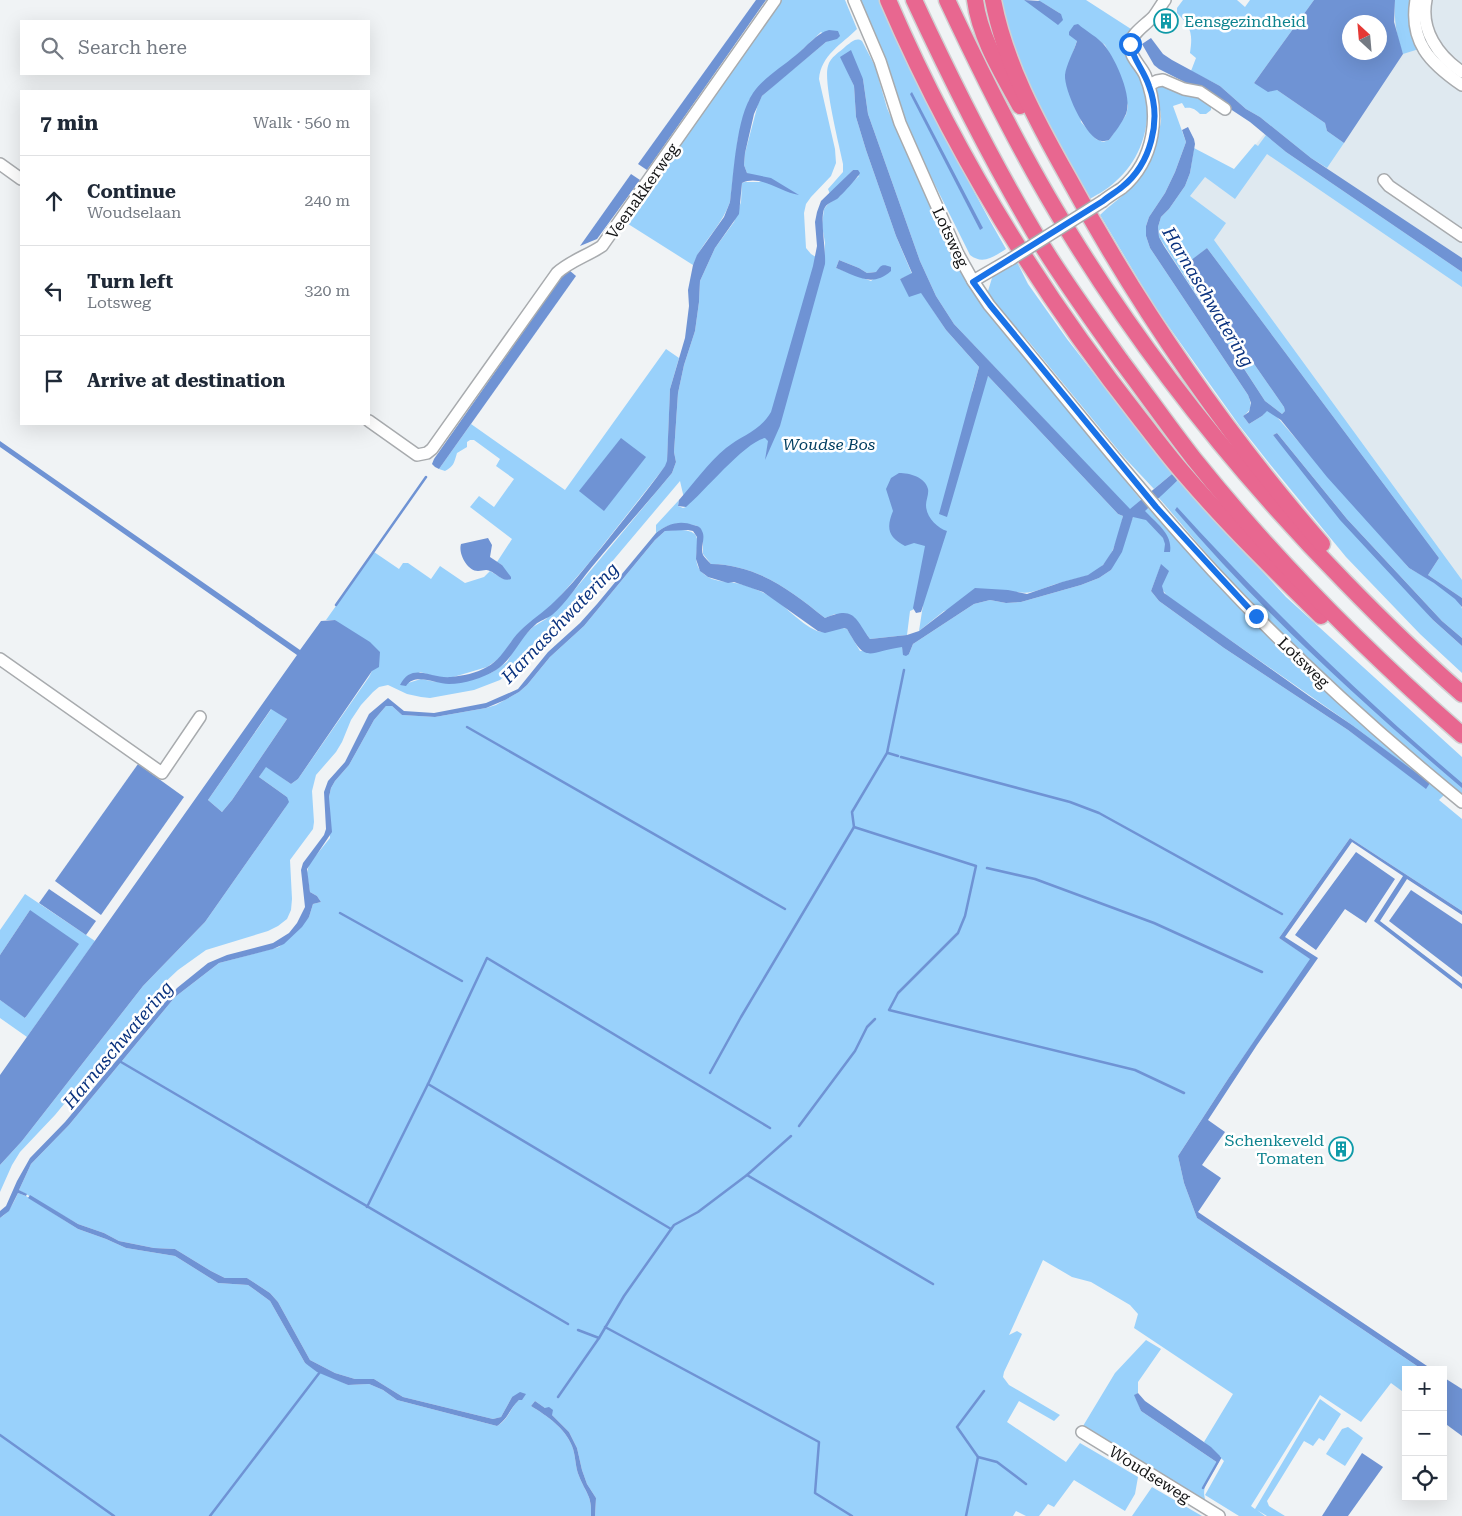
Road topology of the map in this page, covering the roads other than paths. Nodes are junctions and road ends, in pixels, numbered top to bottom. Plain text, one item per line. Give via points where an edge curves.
1 (775, 0) edge
2 (854, 0) edge
3 (888, 0) edge
4 (914, 0) edge
5 (947, 0) edge
6 (975, 0) edge
7 (992, 0) edge
8 (1165, 0) edge
9 (1416, 0) edge
10 (1426, 0) edge
11 (1462, 72) edge
12 (1149, 85) junction
13 (1462, 85) edge
14 (1225, 109) dead end
15 (0, 164) edge
16 (20, 178) edge
17 (1384, 180) dead end
18 (1084, 207) junction
19 (1462, 236) edge
20 (973, 282) junction
21 (370, 422) edge
22 (1225, 437) junction
23 (0, 659) edge
24 (1411, 690) junction
25 (1462, 694) edge
26 (200, 717) dead end
27 (1462, 735) edge
28 (1462, 802) edge
29 (1082, 1432) dead end
30 (1219, 1516) edge

1 - 21 street, Veenakkerweg via 602,246 567,263 557,273 432,449 417,455
2 - 20 street, Lotsweg via 880,61 900,123
3 - 24 highway via 961,150 1025,260 1118,391 1182,472 1280,576 1377,670
4 - 24 highway via 1011,192 1079,302 1196,461 1281,559
5 - 22 highway via 1038,180 1069,232 1150,352
6 - 18 highway via 982,30 996,62 1062,180
7 - 18 highway via 1010,59 1024,91
8 - 12 street via 1130,44 1131,53
9 - 13 street via 1415,20 1424,52
10 - 11 street via 1424,9 1430,37 1447,61
12 - 14 street via 1164,80 1200,92
12 - 20 street, bridge via 1154,106 1150,145 1139,168 1124,186
15 - 16 street
17 - 19 street
18 - 22 highway
20 - 28 street, Lotsweg via 1156,507 1220,578 1312,670
22 - 25 highway via 1384,610 1424,661
23 - 26 street via 162,773
24 - 27 highway
29 - 30 street, Woudseweg

